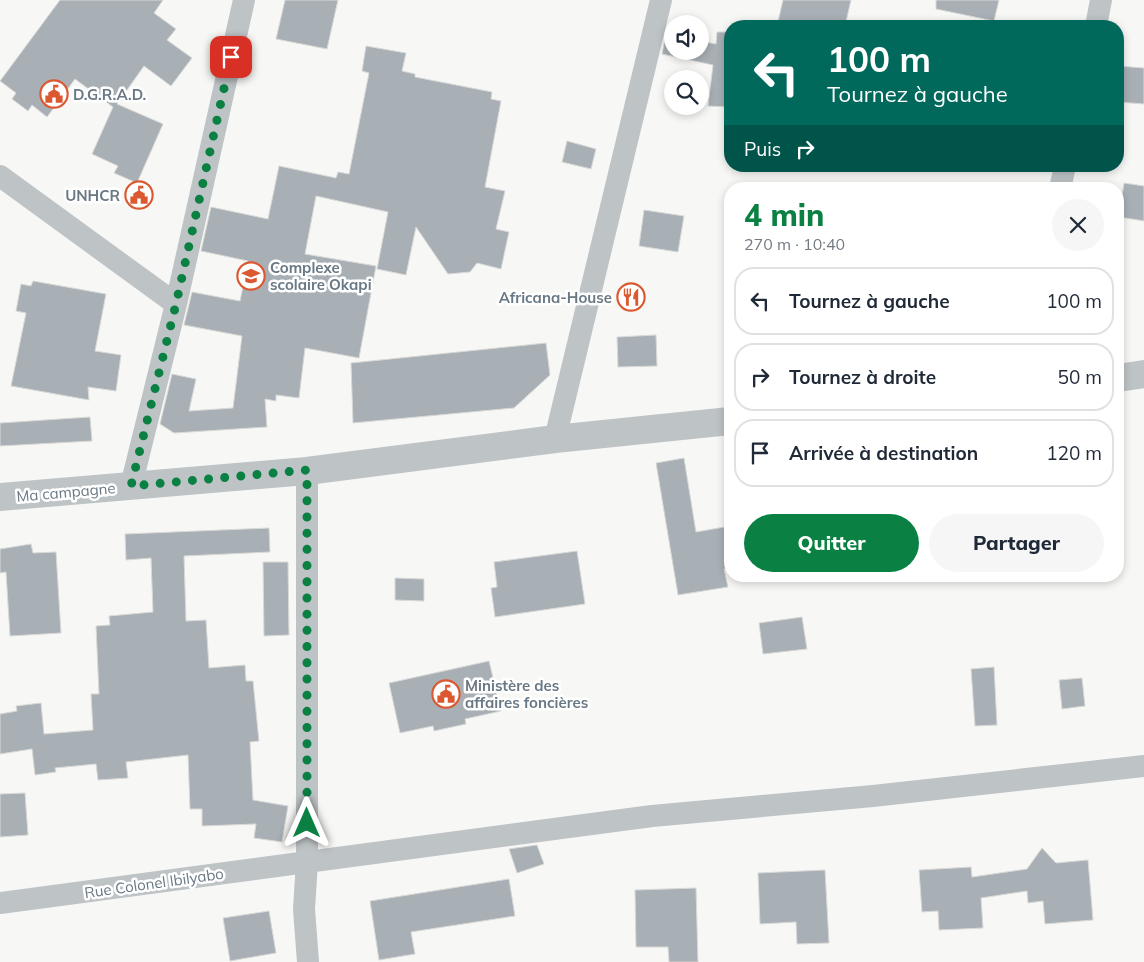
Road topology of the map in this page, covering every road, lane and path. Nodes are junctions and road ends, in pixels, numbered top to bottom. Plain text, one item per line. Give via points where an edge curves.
1 (244, 0) edge
2 (661, 0) edge
3 (1101, 0) edge
4 (1097, 20) edge
5 (0, 176) edge
6 (176, 304) junction
7 (1144, 374) edge
8 (1124, 377) edge
9 (724, 422) edge
10 (555, 439) junction
11 (307, 470) junction
12 (131, 486) junction
13 (0, 497) edge
14 (1144, 766) edge
15 (307, 862) junction
16 (0, 904) edge
17 (308, 962) edge

1 - 6 street
2 - 10 street
3 - 4 street
5 - 6 street
6 - 12 street
7 - 8 street
9 - 10 street, Ma campagne
10 - 11 street, Ma campagne
11 - 12 street, Ma campagne
11 - 15 street
12 - 13 street, Ma campagne
14 - 15 street, Rue Colonel Ibilyabo via 652,816
15 - 16 street, Rue Colonel Ibilyabo
15 - 17 street via 304,909

